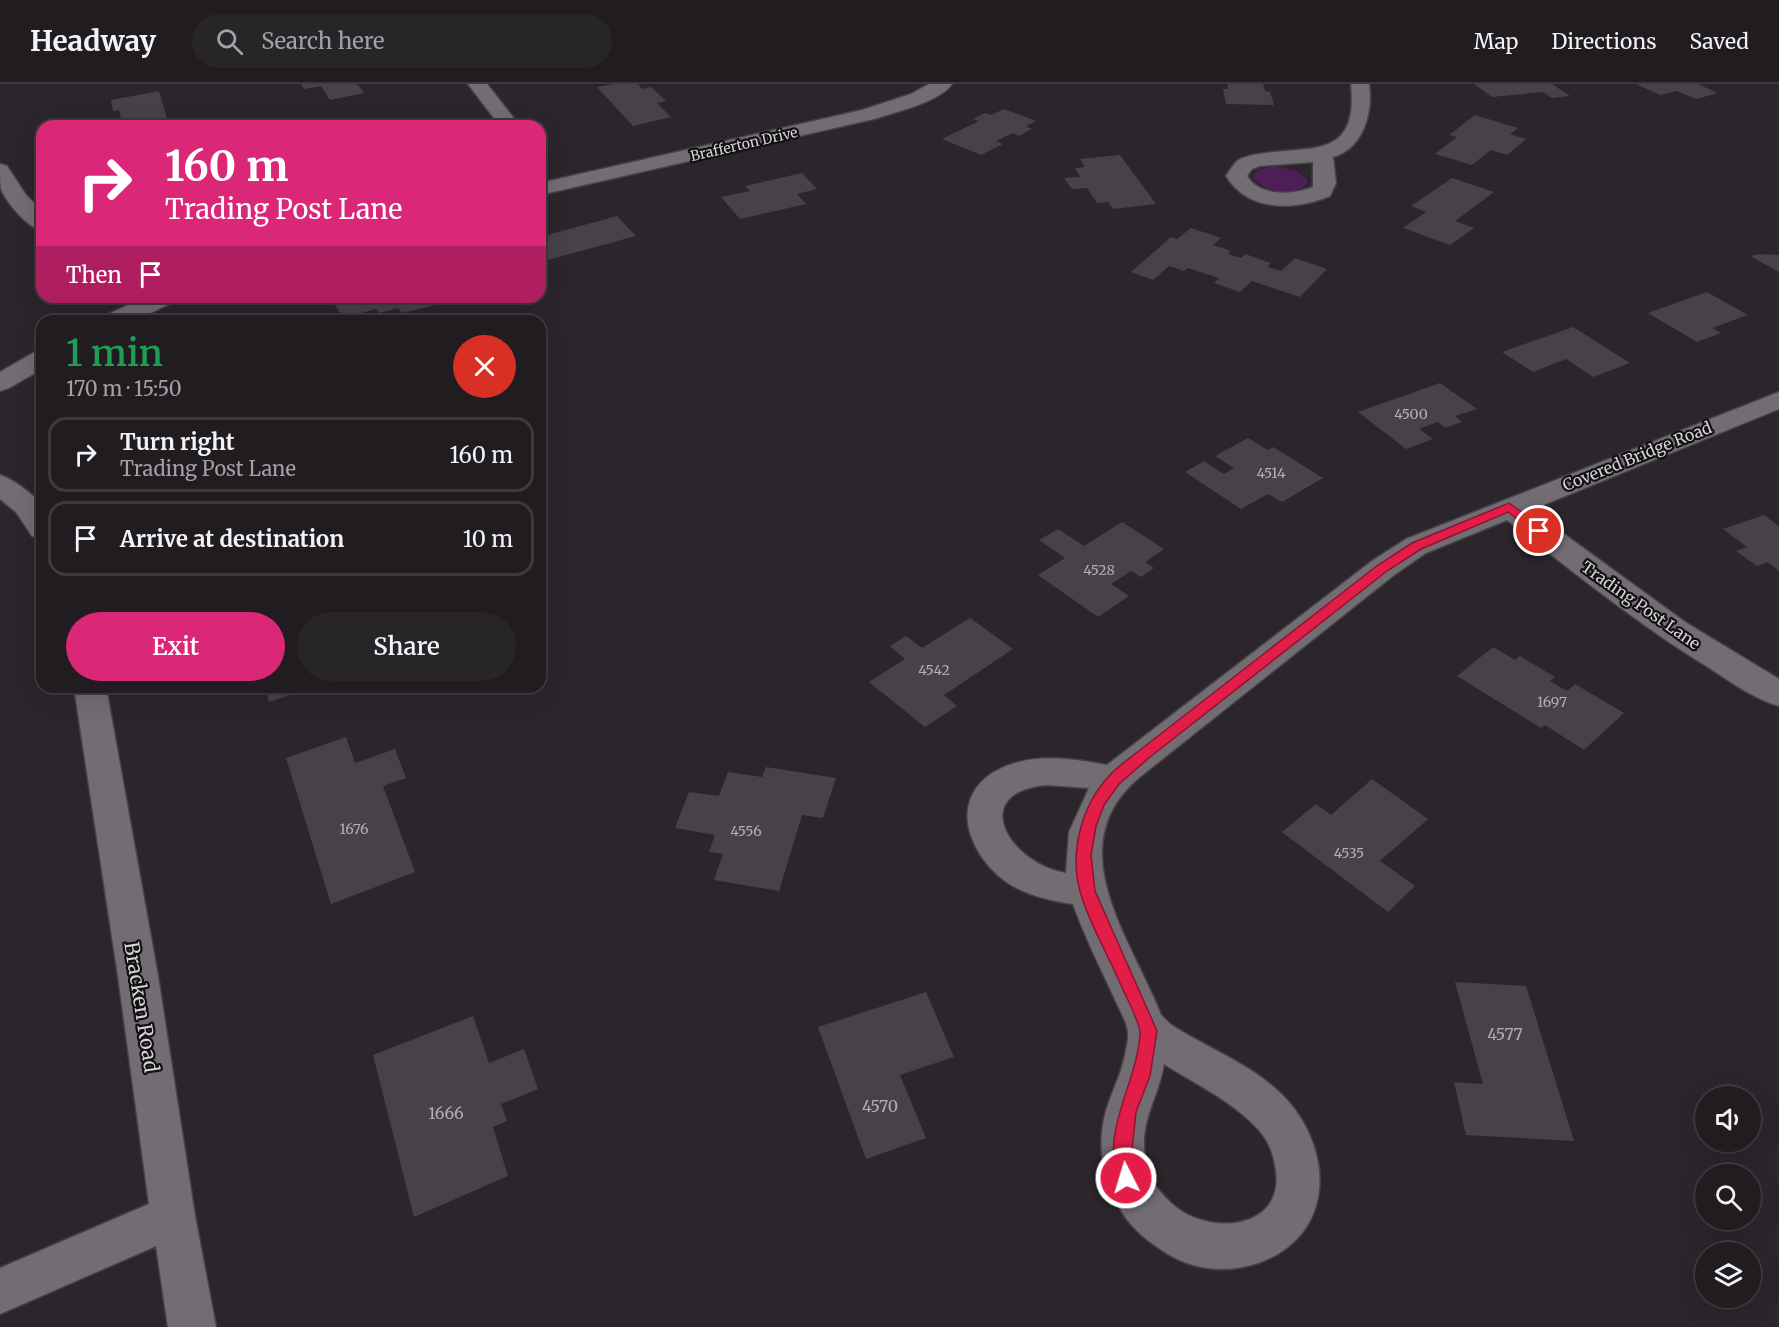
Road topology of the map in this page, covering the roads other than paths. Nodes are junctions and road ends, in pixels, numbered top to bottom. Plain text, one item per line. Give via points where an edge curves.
1 (477, 84) edge
2 (943, 84) edge
3 (1360, 84) edge
4 (505, 120) edge
5 (1323, 155) dead end
6 (0, 170) edge
7 (547, 182) edge
8 (36, 218) edge
9 (136, 303) edge
10 (121, 315) edge
11 (36, 362) edge
12 (0, 383) edge
13 (1779, 400) edge
14 (0, 484) edge
15 (1509, 507) junction
16 (36, 520) edge
17 (91, 693) edge
18 (1779, 694) edge
19 (1114, 780) junction
20 (1087, 891) junction
21 (1149, 1031) junction
22 (173, 1216) junction
23 (0, 1291) edge
24 (192, 1327) edge

1 - 4 street
2 - 7 street, Brafferton Drive via 918,98 867,115
3 - 5 street via 1363,101 1356,126 1344,142
6 - 8 street via 18,199
9 - 10 street
11 - 12 street
13 - 15 street, Covered Bridge Road
14 - 16 street via 26,506
15 - 18 street, Trading Post Lane via 1640,606 1716,658
15 - 19 street, Covered Bridge Road via 1416,546 1383,568
17 - 22 street, Bracken Road
19 - 20 street, Covered Bridge Road via 1098,803 1089,826 1083,855
19 - 20 street via 1064,772 1021,775 1002,784 983,815 985,831 998,854 1023,873 1049,885
20 - 21 street, Covered Bridge Road
21 - 21 street via 1142,1076 1127,1112 1123,1150 1126,1178 1142,1204 1163,1226 1191,1241 1213,1247 1262,1240 1280,1228 1298,1200 1299,1171 1291,1143 1274,1116 1251,1096
22 - 23 street
22 - 24 street, Bracken Road

